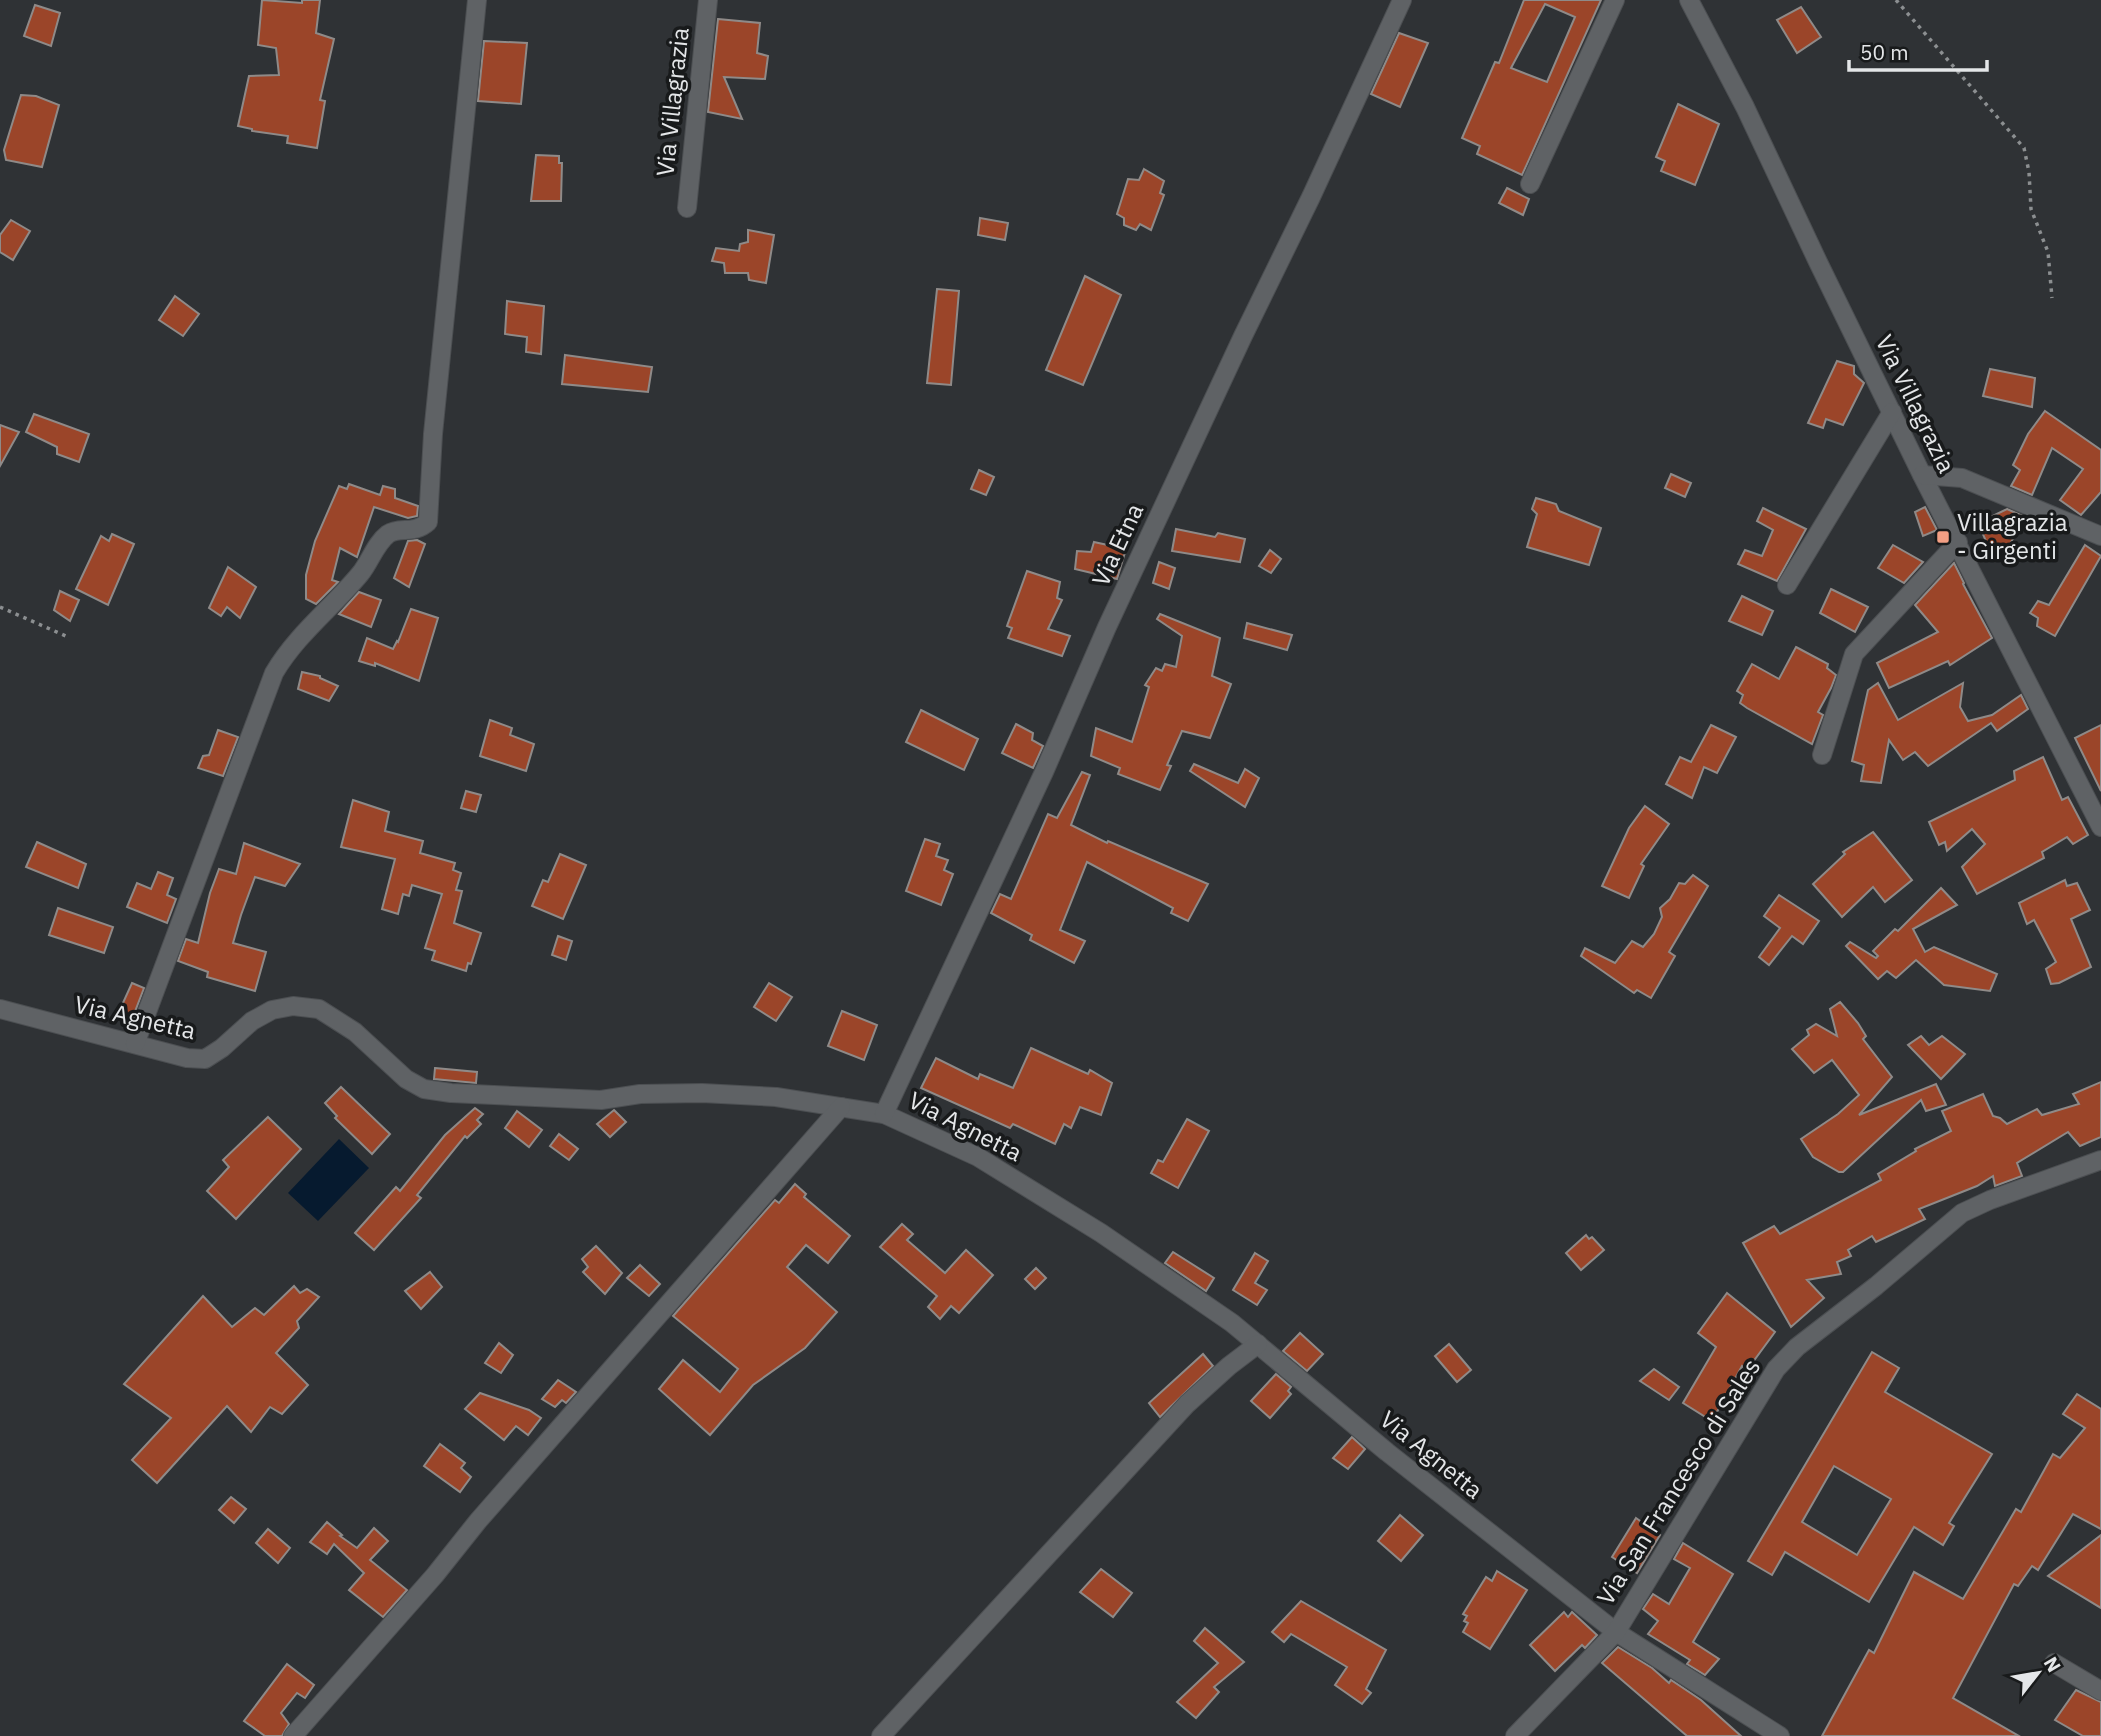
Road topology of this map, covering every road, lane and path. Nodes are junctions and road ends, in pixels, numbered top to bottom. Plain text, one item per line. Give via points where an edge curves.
1 (477, 0) edge
2 (708, 0) edge
3 (1402, 0) edge
4 (1615, 0) edge
5 (1689, 0) edge
6 (1896, 0) edge
7 (1530, 184) dead end
8 (687, 208) dead end
9 (2052, 298) dead end
10 (1892, 412) junction
11 (1922, 475) junction
12 (2101, 536) edge
13 (1958, 542) junction
14 (1787, 586) dead end
15 (0, 607) edge
16 (68, 637) dead end
17 (1822, 755) dead end
18 (2101, 827) edge
19 (0, 1009) edge
20 (135, 1044) junction
21 (841, 1107) junction
22 (884, 1114) junction
23 (2101, 1160) edge
24 (1258, 1344) junction
25 (1616, 1632) junction
26 (2054, 1663) dead end
27 (2101, 1691) edge
28 (293, 1736) edge
29 (881, 1736) edge
30 (1515, 1736) edge
31 (1780, 1736) edge

1 - 20 street via 428,522 420,529 390,532 360,574 299,636 274,673
2 - 8 street, Via Villagrazia
3 - 22 street, Via Etna
4 - 7 street
5 - 10 street, Via Villagrazia
6 - 9 path via 2024,148 2031,209 2048,251
10 - 11 street, Via Villagrazia
10 - 14 street
11 - 12 street via 1962,478
11 - 13 street, Via Villagrazia
13 - 17 street via 1854,654
13 - 18 street, Via Villagrazia
15 - 16 path
19 - 20 street, Via Agnetta
20 - 21 street, Via Agnetta via 205,1059 252,1021 293,1006 319,1009 355,1032 406,1079 424,1089 601,1100 702,1093
21 - 22 street, Via Agnetta
21 - 28 street
22 - 24 street, Via Agnetta via 978,1157 1112,1240
23 - 25 street, Via San Francesco di Sales via 1962,1213 1797,1347 1776,1369
24 - 25 street, Via Agnetta
24 - 29 street via 1187,1404
25 - 30 street, Via San Francesco di Sales
25 - 31 street, Via Agnetta
26 - 27 street

